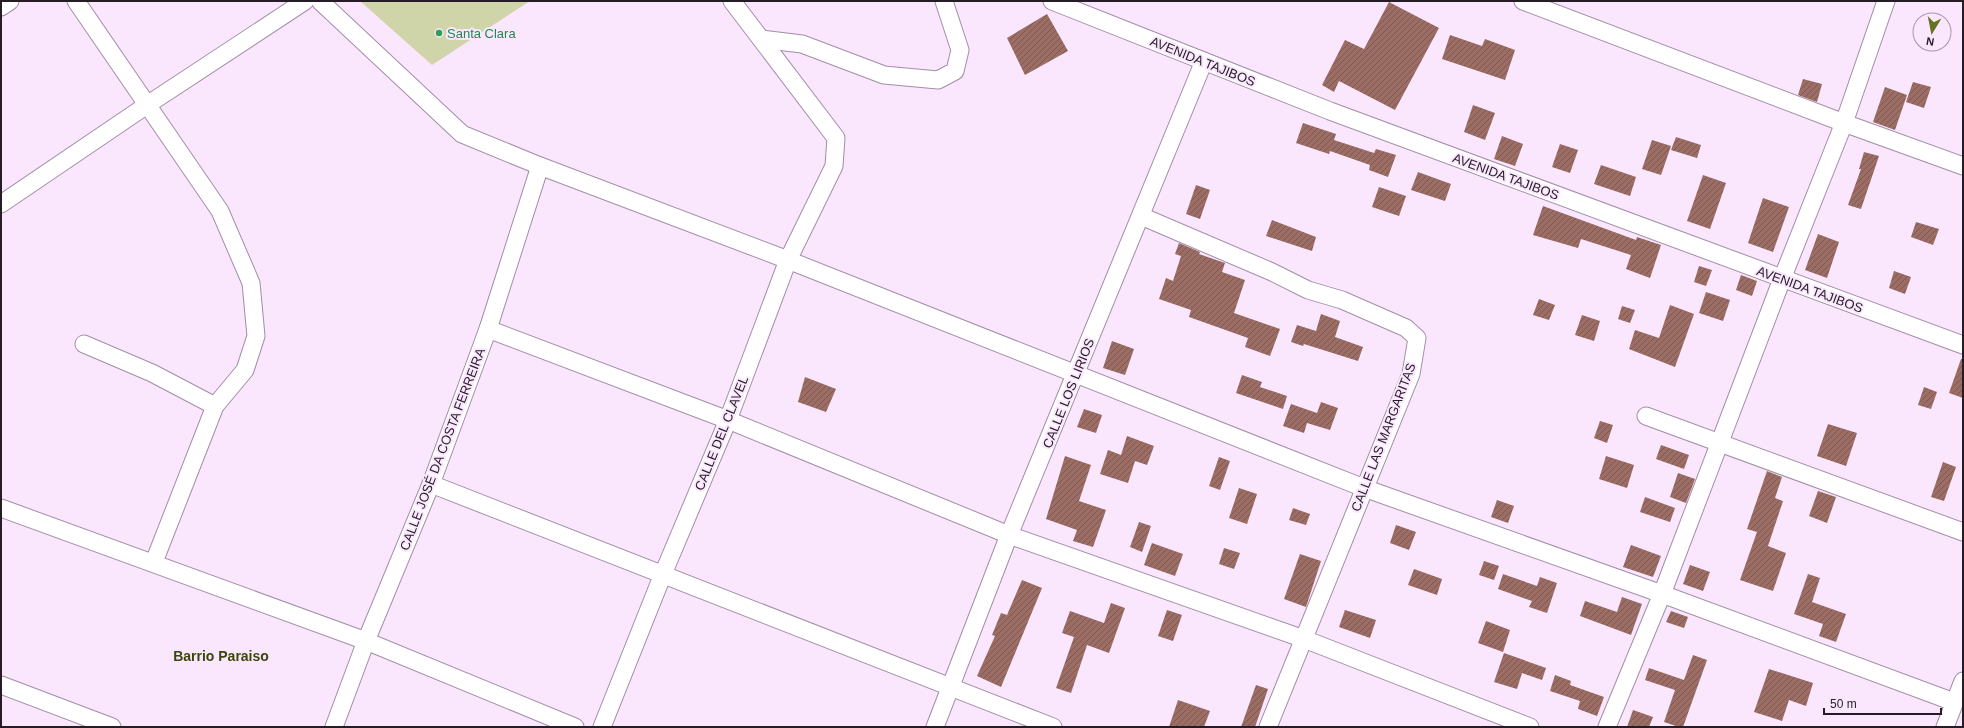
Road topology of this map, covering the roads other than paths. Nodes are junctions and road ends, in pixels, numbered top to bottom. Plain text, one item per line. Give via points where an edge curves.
1 (10, 1) edge
2 (76, 1) edge
3 (305, 1) edge
4 (320, 1) edge
5 (732, 1) edge
6 (944, 1) edge
7 (1052, 1) edge
8 (1523, 1) edge
9 (1886, 1) edge
10 (1545, 5) edge
11 (1, 7) edge
12 (761, 39) junction
13 (1204, 62) junction
14 (146, 105) junction
15 (1844, 123) junction
16 (540, 166) junction
17 (1963, 166) edge
18 (4, 197) edge
19 (1141, 216) junction
20 (788, 260) junction
21 (1782, 279) junction
22 (488, 329) junction
23 (84, 344) dead end
24 (1963, 345) edge
25 (1076, 374) junction
26 (215, 406) junction
27 (1646, 416) dead end
28 (728, 420) junction
29 (1719, 444) junction
30 (431, 484) junction
31 (1364, 488) junction
32 (1, 508) edge
33 (1963, 532) edge
34 (1010, 534) junction
35 (154, 562) junction
36 (663, 574) junction
37 (1662, 594) junction
38 (1304, 639) junction
39 (366, 641) junction
40 (1963, 681) edge
41 (951, 687) junction
42 (3, 688) edge
43 (1954, 702) junction
44 (112, 727) edge
45 (334, 727) edge
46 (575, 727) edge
47 (602, 727) edge
48 (935, 727) edge
49 (1053, 727) edge
50 (1268, 727) edge
51 (1530, 727) edge
52 (1608, 727) edge
53 (1945, 727) edge

1 - 11 street
2 - 14 street
3 - 14 street
4 - 16 street via 462,134
5 - 12 street
6 - 12 street via 960,50 955,71 938,80 884,75 802,44
7 - 13 street, AVENIDA TAJIBOS
8 - 10 street
9 - 15 street
10 - 15 street
12 - 20 street, CALLE DEL CLAVEL via 836,138 834,166
13 - 19 street, CALLE LOS LIRIOS
13 - 21 street, AVENIDA TAJIBOS
14 - 18 street
14 - 26 street via 220,211 251,283 256,336 246,370
15 - 17 street
15 - 21 street
16 - 20 street
16 - 22 street, CALLE JOSÉ DA COSTA FERREIRA
19 - 25 street, CALLE LOS LIRIOS
19 - 31 street, CALLE LAS MARGARITAS via 1308,290 1342,300 1406,328 1418,338 1410,374
20 - 25 street
20 - 28 street, CALLE DEL CLAVEL
21 - 24 street, AVENIDA TAJIBOS
21 - 29 street
22 - 28 street
22 - 30 street, CALLE JOSÉ DA COSTA FERREIRA
23 - 26 street via 152,373
25 - 31 street
25 - 34 street, CALLE LOS LIRIOS
26 - 35 street
27 - 29 street
28 - 34 street
28 - 36 street, CALLE DEL CLAVEL
29 - 33 street
29 - 37 street
30 - 36 street
30 - 39 street, CALLE JOSÉ DA COSTA FERREIRA
31 - 37 street
31 - 38 street, CALLE LAS MARGARITAS
32 - 35 street
34 - 38 street
34 - 41 street, CALLE LOS LIRIOS
35 - 39 street
36 - 41 street
36 - 47 street, CALLE DEL CLAVEL
37 - 43 street
37 - 52 street
38 - 50 street, CALLE LAS MARGARITAS
38 - 51 street
39 - 45 street, CALLE JOSÉ DA COSTA FERREIRA
39 - 46 street
40 - 43 street
41 - 48 street, CALLE LOS LIRIOS
41 - 49 street
42 - 44 street
43 - 53 street

